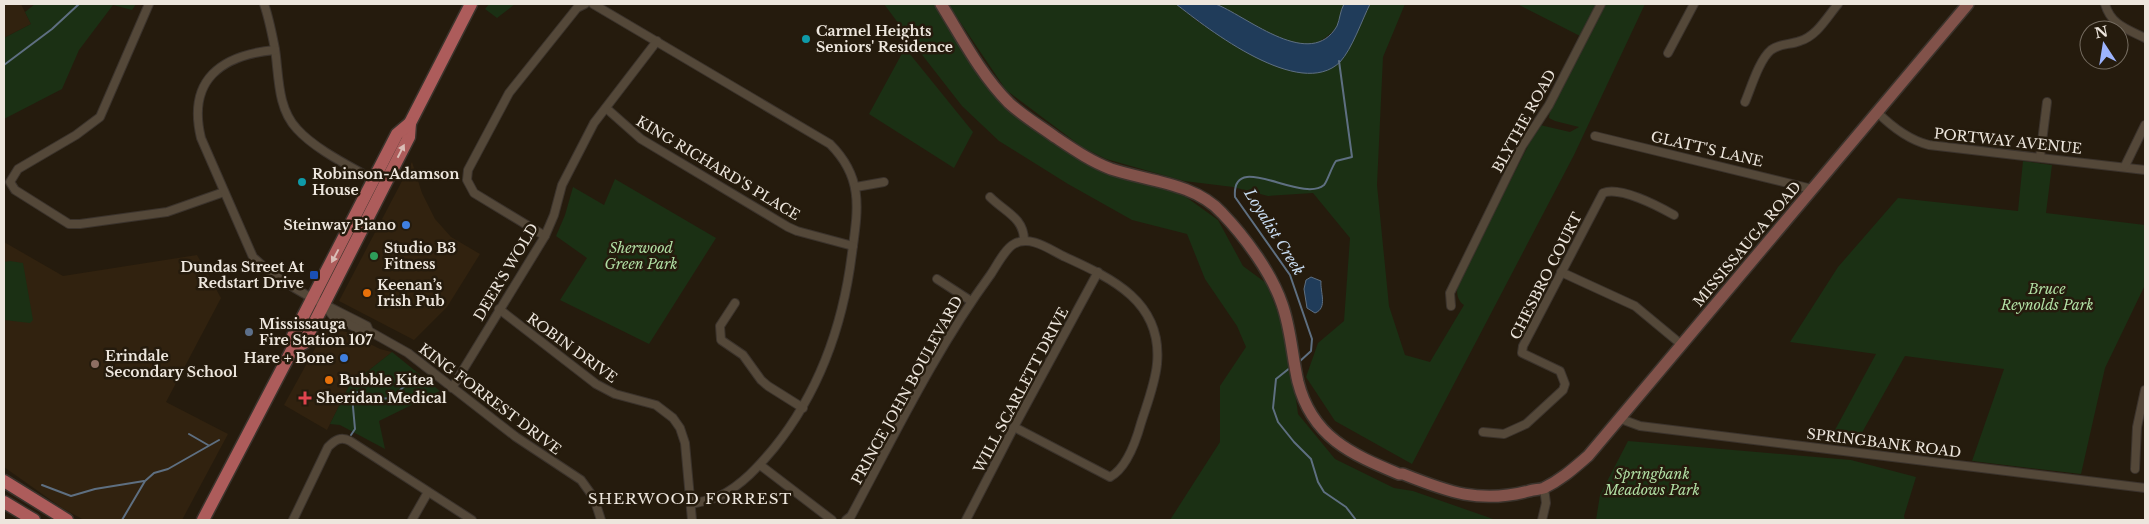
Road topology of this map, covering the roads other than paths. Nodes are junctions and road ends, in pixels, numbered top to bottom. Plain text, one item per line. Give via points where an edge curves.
1 (149, 4) edge
2 (264, 4) edge
3 (471, 4) edge
4 (585, 4) edge
5 (592, 4) edge
6 (941, 4) edge
7 (1601, 4) edge
8 (1694, 4) edge
9 (1838, 4) edge
10 (1968, 4) edge
11 (2105, 4) edge
12 (2145, 38) edge
13 (657, 41) junction
14 (275, 50) junction
15 (1668, 53) dead end
16 (1745, 102) dead end
17 (2048, 102) dead end
18 (606, 108) junction
19 (1877, 112) junction
20 (410, 123) junction
21 (2145, 125) edge
22 (1595, 136) dead end
23 (2040, 157) junction
24 (2125, 166) junction
25 (2145, 170) edge
26 (374, 180) junction
27 (884, 182) dead end
28 (856, 187) junction
29 (1812, 189) junction
30 (224, 192) junction
31 (990, 197) dead end
32 (1674, 215) dead end
33 (545, 236) junction
34 (1024, 240) junction
35 (853, 246) junction
36 (1098, 272) junction
37 (1561, 272) junction
38 (937, 280) dead end
39 (318, 301) junction
40 (971, 301) junction
41 (735, 303) dead end
42 (1451, 306) dead end
43 (499, 309) junction
44 (1682, 345) junction
45 (452, 388) junction
46 (2145, 390) edge
47 (803, 408) junction
48 (1621, 419) junction
49 (1014, 427) junction
50 (1483, 432) dead end
51 (760, 465) junction
52 (2135, 469) dead end
53 (4, 481) edge
54 (2145, 488) edge
55 (1541, 489) junction
56 (428, 492) junction
57 (4, 502) edge
58 (691, 504) junction
59 (34, 520) edge
60 (67, 520) edge
61 (203, 520) edge
62 (293, 520) edge
63 (412, 520) edge
64 (472, 520) edge
65 (601, 520) edge
66 (692, 520) edge
67 (832, 520) edge
68 (846, 520) edge
69 (968, 520) edge
70 (1542, 520) edge

1 - 30 street via 100,117 18,169 10,182 15,190 69,224 167,212
2 - 14 street
3 - 20 main road
4 - 33 street via 577,8 509,93 468,170 466,180 474,193
5 - 13 street
6 - 55 main road, MISSISSAUGA ROAD via 993,85 1019,112 1090,160 1197,194 1221,211 1272,281 1286,318 1304,400 1315,421 1338,445 1364,460 1451,492 1499,497
7 - 42 street, BLYTHE ROAD via 1549,105 1522,146 1450,292
8 - 15 street
9 - 16 street via 1814,34 1798,42 1777,46 1765,57
10 - 19 main road, MISSISSAUGA ROAD
11 - 12 street via 2108,15 2116,23
13 - 18 street, DEER'S WOLD
13 - 28 street via 830,144 842,156
14 - 26 street via 282,97 296,128 316,145
14 - 30 street, KING FORREST DRIVE via 254,52 223,66 209,78 197,105 201,138
17 - 23 street
18 - 33 street, DEER'S WOLD via 572,164
18 - 35 street, KING RICHARD'S PLACE via 641,139 788,227
19 - 23 street, PORTWAY AVENUE via 1915,141 1929,145
19 - 29 main road, MISSISSAUGA ROAD
20 - 26 main road via 397,134
39 -> 20 main road via 408,137
21 - 24 street
22 - 29 street, GLATT'S LANE
23 - 24 street, PORTWAY AVENUE
24 - 25 street, PORTWAY AVENUE
26 -> 39 main road
27 - 28 street
28 - 35 street
29 - 44 main road, MISSISSAUGA ROAD
30 - 39 street, KING FORREST DRIVE via 254,257 264,267
31 - 34 street via 1019,221 1024,229
32 - 37 street, CHESBRO COURT via 1650,202 1612,191 1603,193
33 - 43 street, DEER'S WOLD
34 - 36 street
34 - 40 street, PRINCE JOHN BOULEVARD via 1013,244
35 - 47 street via 850,274 833,343
36 - 49 street, WILL SCARLETT DRIVE
36 - 49 street via 1131,293 1149,318 1157,349 1154,378 1136,440 1119,471 1110,477
37 - 44 street via 1635,306
37 - 50 street, CHESBRO COURT via 1522,353 1560,372 1565,384 1563,390 1526,424 1504,434
38 - 40 street
39 - 45 street, KING FORREST DRIVE via 367,326
39 - 61 main road via 304,343 294,348
40 - 68 street, PRINCE JOHN BOULEVARD
41 - 47 street via 720,326 721,340 743,354 760,380
43 - 45 street, DEER'S WOLD
43 - 58 street, ROBIN DRIVE via 596,384 615,394 656,405 673,418 685,443
44 - 48 main road, MISSISSAUGA ROAD
45 - 65 street, KING FORREST DRIVE via 516,438 581,480 594,498
46 - 52 street via 2137,427
47 - 51 street
48 - 54 street, SPRINGBANK ROAD via 1640,426
48 - 55 main road, MISSISSAUGA ROAD via 1588,456 1563,477
49 - 69 street, WILL SCARLETT DRIVE
51 - 58 street via 734,488
51 - 67 street
53 - 60 main road
55 - 70 street via 1546,503
56 - 62 street via 350,441 337,439 328,447
56 - 63 street
56 - 64 street
57 - 59 main road
58 - 66 street, ROBIN DRIVE

